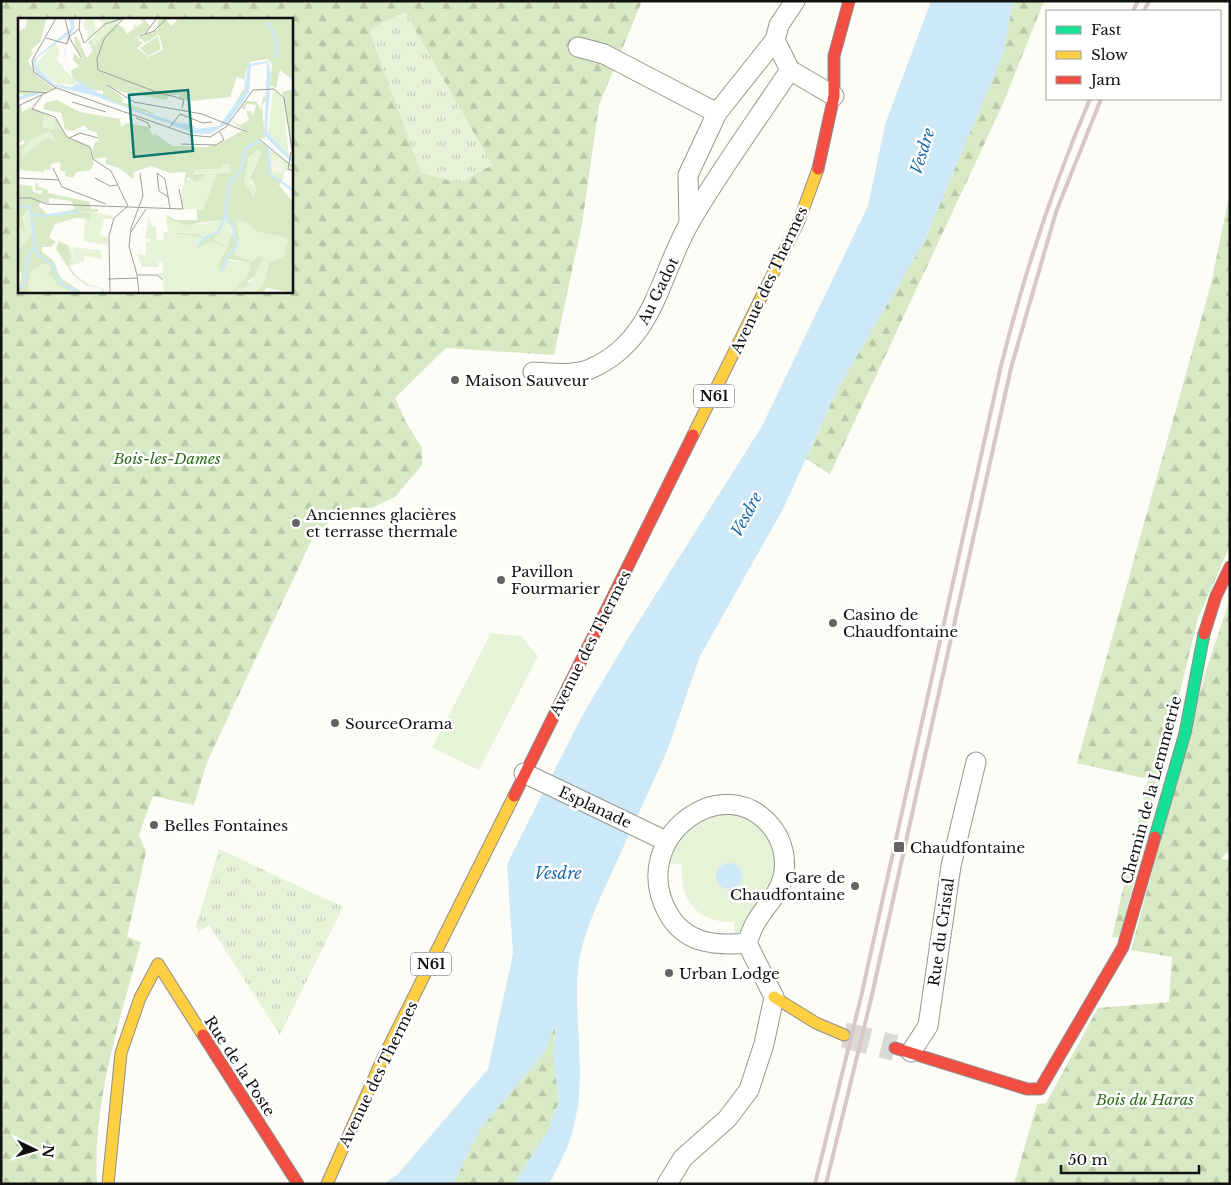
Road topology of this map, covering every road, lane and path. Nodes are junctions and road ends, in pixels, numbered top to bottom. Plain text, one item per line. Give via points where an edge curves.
1 (795, 1) edge
2 (849, 1) edge
3 (775, 40) junction
4 (578, 47) dead end
5 (790, 70) junction
6 (845, 71) dead end
7 (834, 96) junction
8 (717, 113) junction
9 (689, 223) junction
10 (533, 372) dead end
11 (1230, 567) edge
12 (976, 762) dead end
13 (524, 773) junction
14 (666, 841) junction
15 (747, 943) junction
16 (774, 997) junction
17 (844, 1035) tunnel mouth
18 (903, 1050) joint
19 (108, 1184) edge
20 (298, 1184) edge
21 (327, 1184) edge
22 (667, 1184) edge

1 - 3 street via 779,25
2 - 7 main road, Avenue des Thermes / N61 via 834,56
3 - 5 street
3 - 8 street, Au Gadot
4 - 8 street via 604,54
5 - 7 street
5 - 9 street, Au Gadot
6 - 7 main road, Avenue des Thermes / N61
7 - 13 main road, Avenue des Thermes / N61 via 817,172 799,221 642,543
8 - 9 street, Au Gadot via 688,175
9 - 10 street, Au Gadot via 661,290 639,330 618,351 589,369 567,374
11 - 18 main road, Chemin de la Lemmetrie via 1205,628 1185,733 1123,947 1040,1089 1027,1089
12 - 18 street, Rue du Cristal via 951,866 928,1026
13 - 14 street, Esplanade
13 - 21 main road, Avenue des Thermes / N61 via 363,1102
14 - 15 street via 658,886 673,921 685,934 702,942 722,946
14 - 15 street via 680,824 696,812 710,807 733,805 756,813 768,822 778,835 782,848 785,860 783,877
15 - 16 street
16 - 17 main road via 816,1023
16 - 22 street via 764,1044 749,1090 727,1119 683,1158
19 - 20 main road, Rue de la Poste via 121,1052 140,998 158,964

